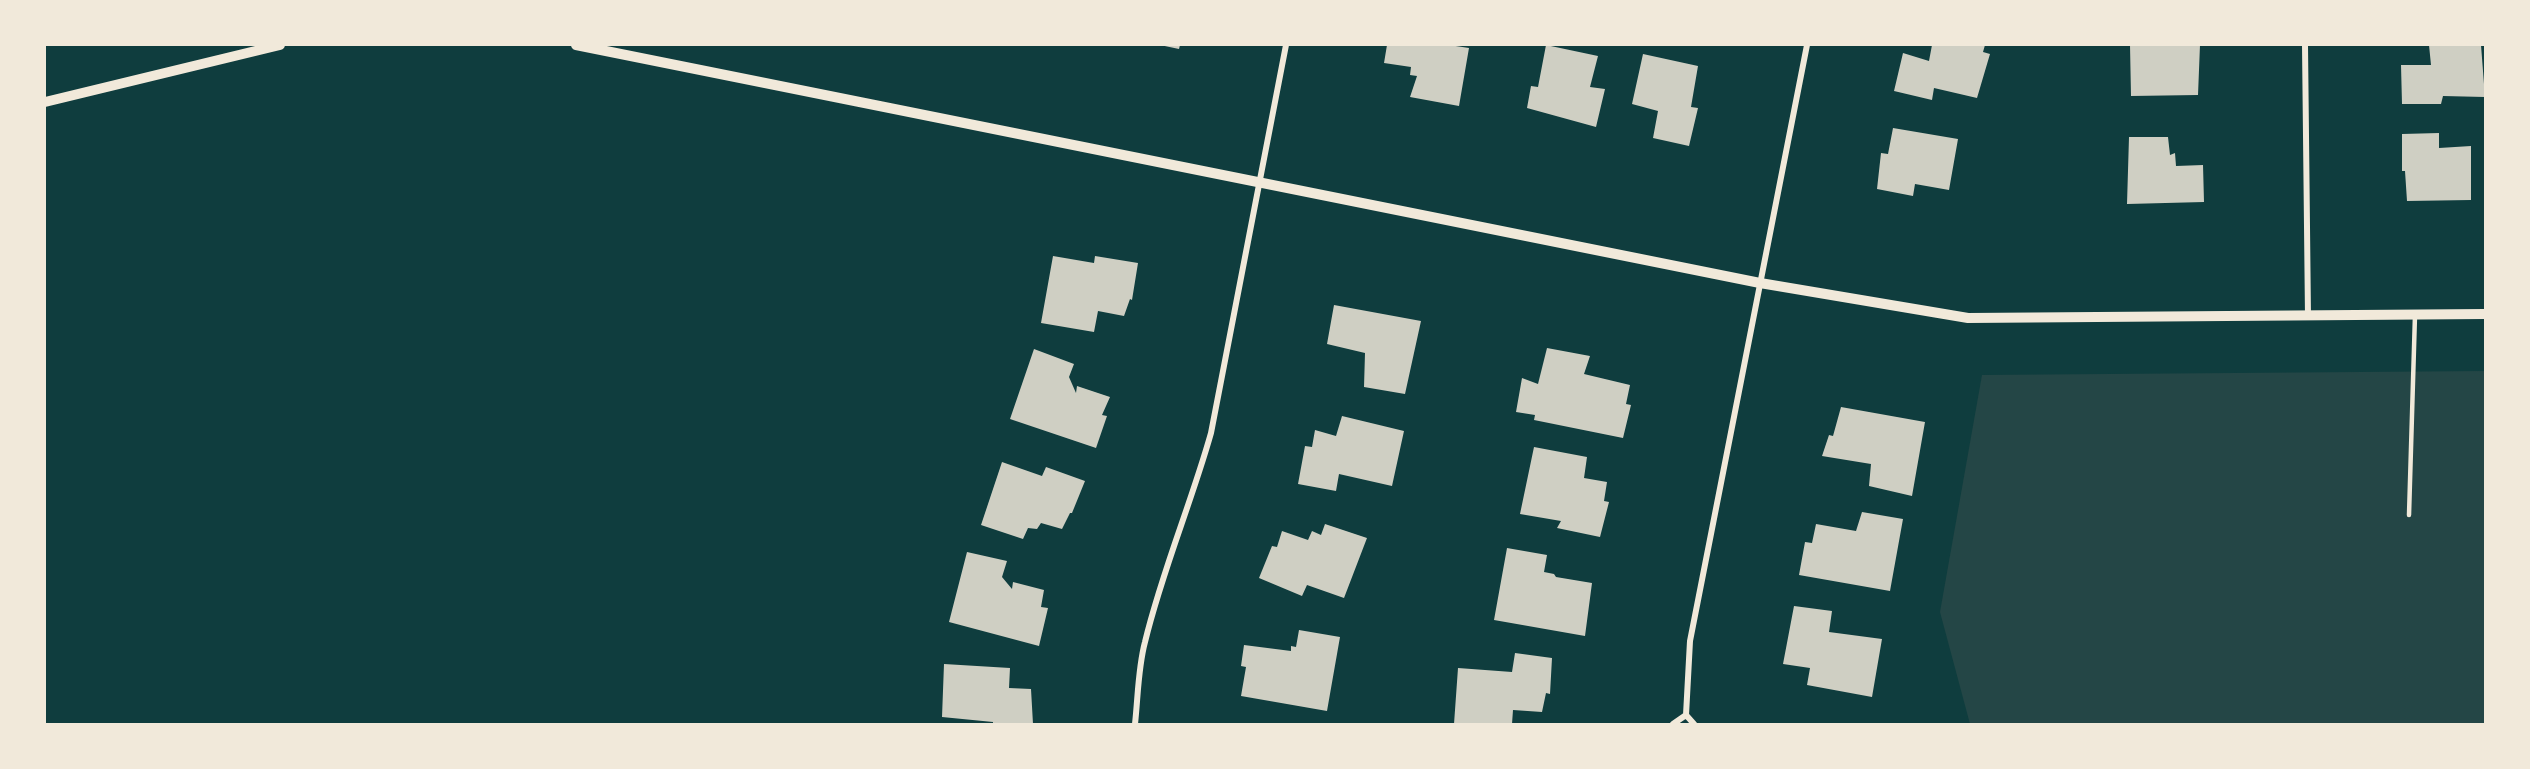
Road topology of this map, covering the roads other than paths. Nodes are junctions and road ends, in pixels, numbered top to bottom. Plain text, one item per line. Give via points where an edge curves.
1 (280, 45) edge
2 (576, 45) edge
3 (1286, 45) edge
4 (1807, 45) edge
5 (2305, 45) edge
6 (45, 102) edge
7 (1260, 182) junction
8 (1760, 283) junction
9 (2485, 314) edge
10 (2415, 315) junction
11 (2308, 316) junction
12 (2409, 515) dead end
13 (1686, 716) junction
14 (1135, 724) edge
15 (1673, 724) edge
16 (1694, 724) edge

1 - 6 street
2 - 7 street
3 - 7 street
4 - 8 street
5 - 11 street
7 - 8 street
7 - 14 street via 1211,433 1167,561 1144,645
8 - 11 street via 1968,318
8 - 13 street via 1690,641
9 - 10 street
10 - 11 street
10 - 12 lane
13 - 15 street
13 - 16 street

